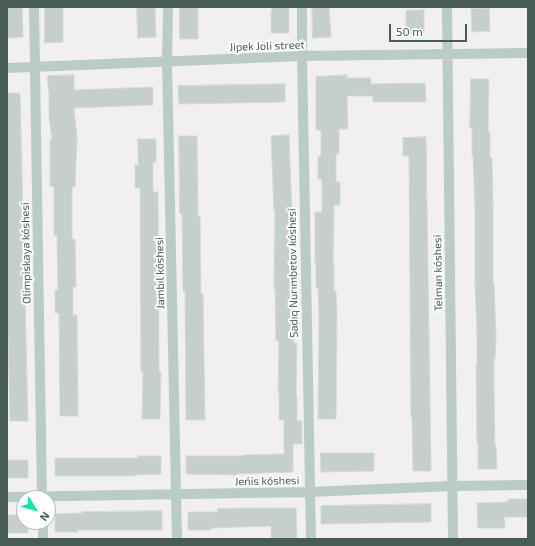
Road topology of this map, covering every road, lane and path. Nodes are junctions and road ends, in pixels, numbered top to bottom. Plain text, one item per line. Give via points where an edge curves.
1 (34, 7) edge
2 (168, 7) edge
3 (302, 7) edge
4 (447, 7) edge
5 (528, 53) edge
6 (447, 54) junction
7 (302, 56) junction
8 (167, 62) junction
9 (35, 66) junction
10 (7, 68) edge
11 (528, 485) edge
12 (452, 486) junction
13 (42, 490) edge
14 (309, 492) junction
15 (176, 494) junction
16 (56, 498) edge
17 (177, 539) edge
18 (310, 539) edge
19 (453, 539) edge

1 - 9 street, Olimpiskaya kóshesi
2 - 8 street, Jambıl kóshesi
3 - 7 street, Sadıq Nurımbetov kóshesi
4 - 6 street, Telman kóshesi
5 - 6 street, Jipek Joli street
6 - 7 street, Jipek Joli street
6 - 12 street, Telman kóshesi
7 - 8 street, Jipek Joli street
7 - 14 street, Sadıq Nurımbetov kóshesi
8 - 9 street, Jipek Joli street
8 - 15 street, Jambıl kóshesi
9 - 10 street, Jipek Joli street
9 - 13 street, Olimpiskaya kóshesi
11 - 12 street, Jeńis kóshesi
12 - 14 street, Jeńis kóshesi
12 - 19 street, Telman kóshesi
14 - 15 street, Jeńis kóshesi
14 - 18 street, Sadıq Nurımbetov kóshesi
15 - 16 street, Jeńis kóshesi
15 - 17 street, Jambıl kóshesi

